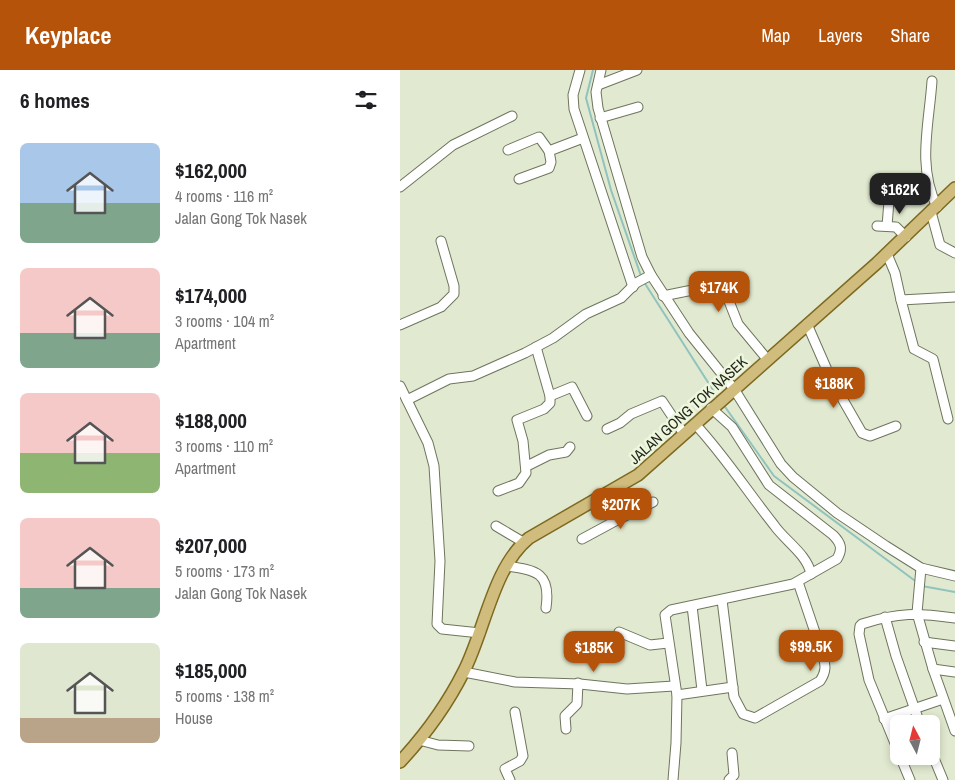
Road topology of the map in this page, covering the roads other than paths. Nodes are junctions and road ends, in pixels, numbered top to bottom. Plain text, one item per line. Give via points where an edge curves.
1 (580, 70) edge
2 (601, 70) edge
3 (637, 70) edge
4 (932, 81) dead end
5 (598, 85) junction
6 (638, 107) dead end
7 (512, 116) dead end
8 (600, 118) junction
9 (584, 138) junction
10 (508, 150) dead end
11 (549, 151) junction
12 (520, 179) dead end
13 (400, 187) edge
14 (955, 188) edge
15 (889, 201) dead end
16 (934, 209) junction
17 (877, 226) dead end
18 (887, 226) junction
19 (906, 236) junction
20 (441, 242) dead end
21 (955, 253) edge
22 (887, 254) junction
23 (650, 275) junction
24 (634, 285) junction
25 (663, 296) junction
26 (955, 297) edge
27 (901, 300) junction
28 (808, 324) junction
29 (400, 325) edge
30 (536, 348) junction
31 (767, 359) junction
32 (400, 386) edge
33 (733, 390) junction
34 (550, 396) junction
35 (407, 400) junction
36 (714, 406) junction
37 (587, 416) dead end
38 (948, 419) dead end
39 (695, 424) junction
40 (896, 426) dead end
41 (607, 429) dead end
42 (684, 434) junction
43 (570, 448) dead end
44 (527, 466) junction
45 (498, 491) dead end
46 (605, 495) junction
47 (653, 502) dead end
48 (619, 518) junction
49 (496, 526) dead end
50 (582, 539) dead end
51 (523, 542) junction
52 (506, 566) junction
53 (921, 570) junction
54 (811, 574) junction
55 (955, 576) edge
56 (798, 582) junction
57 (722, 600) junction
58 (692, 606) junction
59 (546, 608) dead end
60 (917, 613) junction
61 (885, 617) junction
62 (955, 618) edge
63 (619, 632) dead end
64 (480, 633) junction
65 (924, 642) junction
66 (668, 643) junction
67 (955, 646) edge
68 (933, 669) junction
69 (464, 672) junction
70 (955, 672) edge
71 (578, 684) junction
72 (733, 687) junction
73 (702, 690) junction
74 (675, 691) junction
75 (943, 699) junction
76 (914, 709) junction
77 (515, 712) dead end
78 (916, 715) edge
79 (884, 719) junction
80 (566, 730) dead end
81 (955, 731) edge
82 (890, 733) edge
83 (419, 740) junction
84 (469, 746) dead end
85 (732, 753) dead end
86 (402, 755) edge
87 (903, 765) edge
88 (937, 765) edge
89 (510, 780) edge
90 (673, 780) edge
91 (729, 780) edge
92 (910, 780) edge
93 (943, 780) edge

1 - 9 street via 573,102
2 - 5 street
3 - 5 street
4 - 16 street via 925,165
5 - 8 street via 596,98
6 - 8 street
7 - 13 street via 453,145
8 - 23 street
9 - 11 street
9 - 24 street
10 - 11 street via 539,137
11 - 12 street via 552,162 549,168
14 - 16 main road, JALAN GONG TOK NASEK
15 - 18 street
16 - 19 main road, JALAN GONG TOK NASEK
16 - 21 street via 940,246
17 - 18 street
18 - 19 street via 896,227
19 - 22 main road, JALAN GONG TOK NASEK
20 - 29 street via 454,294 440,307
22 - 27 street
22 - 28 main road, JALAN GONG TOK NASEK
23 - 24 street
23 - 25 street
24 - 30 street via 621,298 586,314
25 - 31 street via 722,286 738,324
25 - 33 street
26 - 27 street
27 - 38 street via 914,349 933,359
28 - 31 main road, JALAN GONG TOK NASEK
28 - 40 street via 832,379 862,433 874,436
30 - 34 street
30 - 35 street via 473,376 449,379
31 - 33 main road, JALAN GONG TOK NASEK
32 - 35 street
33 - 36 main road, JALAN GONG TOK NASEK
33 - 53 street via 788,472 837,513
34 - 37 street via 572,387
34 - 44 street via 548,407 517,420
35 - 64 street via 428,443 434,466 440,561 437,624 442,629
36 - 39 main road, JALAN GONG TOK NASEK
36 - 54 street via 732,427 769,485 841,546 837,559
39 - 42 main road, JALAN GONG TOK NASEK
39 - 54 street via 725,459 774,527 806,561
41 - 42 street via 662,401
42 - 46 main road, JALAN GONG TOK NASEK via 638,475
43 - 44 street
44 - 45 street via 519,483
46 - 48 street
46 - 51 main road, JALAN GONG TOK NASEK
47 - 48 street
48 - 50 street
49 - 51 street
51 - 52 main road, JALAN GONG TOK NASEK
52 - 59 street via 530,570 543,578 548,590
52 - 64 main road, JALAN GONG TOK NASEK
53 - 55 street
53 - 60 street
54 - 56 street
56 - 57 street
56 - 72 street via 823,656 824,675 820,681 755,718 747,717 740,710
57 - 58 street
57 - 72 street
58 - 66 street via 671,610 665,615
58 - 73 street
60 - 61 street
60 - 62 street
60 - 65 street
61 - 76 street
61 - 79 street via 862,624 859,630 868,673
63 - 66 street via 650,645
64 - 69 main road, JALAN GONG TOK NASEK
65 - 67 street
65 - 68 street
66 - 74 street
68 - 70 street
68 - 75 street
69 - 71 street via 515,682
69 - 83 main road, JALAN GONG TOK NASEK
71 - 74 street
71 - 80 street via 577,704 565,716
72 - 73 street
73 - 74 street
74 - 90 street via 677,735
75 - 76 street
75 - 81 street
76 - 78 street
76 - 79 street
77 - 89 street via 523,756 520,762 505,769
79 - 82 street
83 - 84 street via 438,745
83 - 86 main road, JALAN GONG TOK NASEK
85 - 91 street via 734,775
87 - 92 street
88 - 93 street

